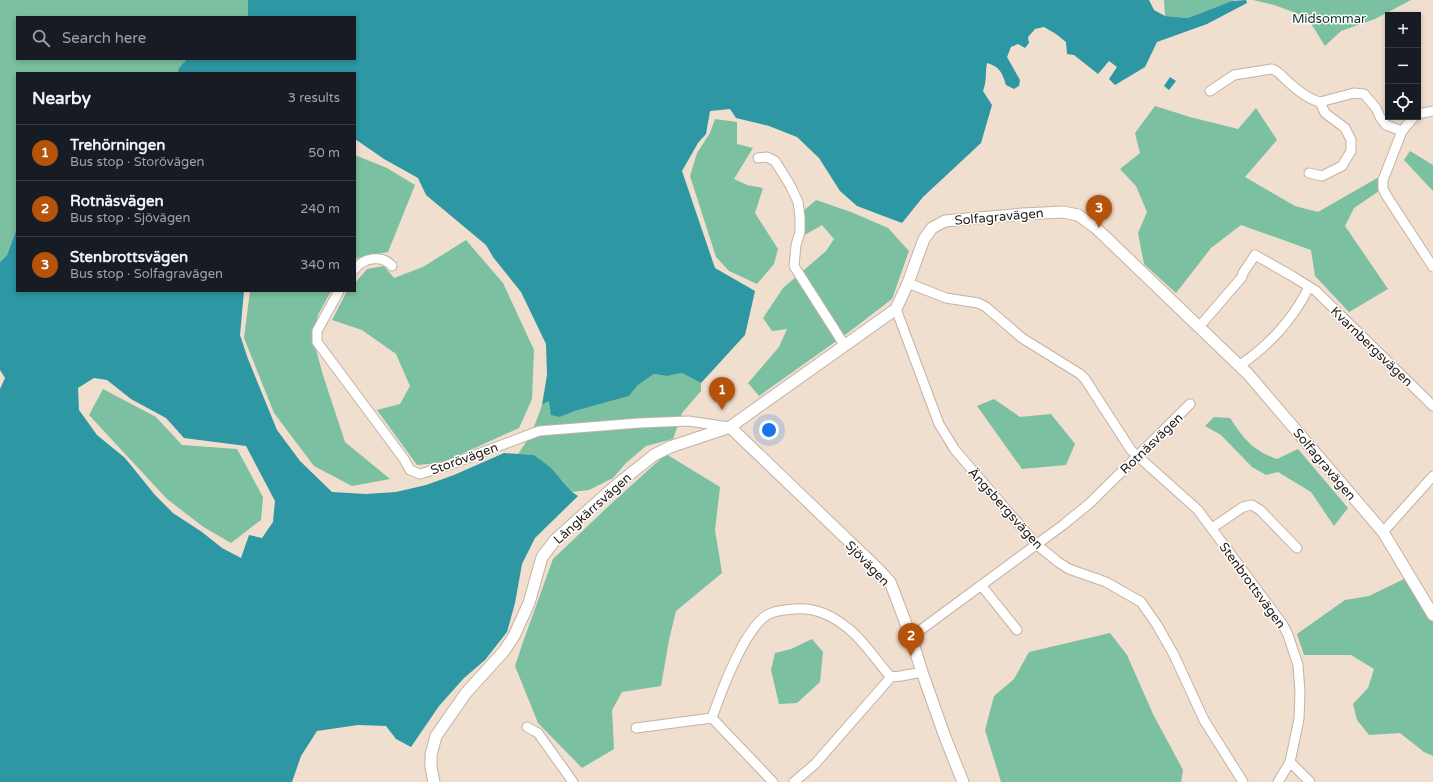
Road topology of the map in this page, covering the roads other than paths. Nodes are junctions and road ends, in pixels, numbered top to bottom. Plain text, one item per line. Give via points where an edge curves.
1 (1210, 92) dead end
2 (1320, 102) junction
3 (1433, 111) edge
4 (1421, 113) edge
5 (1411, 120) edge
6 (1402, 131) junction
7 (758, 158) dead end
8 (1308, 173) dead end
9 (392, 266) dead end
10 (1433, 267) edge
11 (356, 268) edge
12 (908, 283) junction
13 (1309, 287) junction
14 (338, 292) edge
15 (896, 309) junction
16 (1199, 327) junction
17 (845, 346) junction
18 (1239, 366) junction
19 (1190, 404) dead end
20 (1433, 406) edge
21 (730, 427) junction
22 (705, 436) joint
23 (1137, 457) junction
24 (1433, 476) edge
25 (1212, 528) junction
26 (1383, 532) junction
27 (1036, 544) junction
28 (1297, 548) dead end
29 (981, 585) junction
30 (1433, 615) edge
31 (1016, 630) dead end
32 (911, 637) junction
33 (922, 672) junction
34 (891, 677) junction
35 (712, 718) junction
36 (527, 727) dead end
37 (636, 728) dead end
38 (1290, 762) junction
39 (434, 782) edge
40 (573, 782) edge
41 (773, 782) edge
42 (794, 782) edge
43 (963, 782) edge
44 (1243, 782) edge
45 (1278, 782) edge
46 (1310, 782) edge

1 - 2 street via 1234,75 1272,69 1313,101
2 - 6 street via 1354,93 1364,94 1386,125
2 - 8 street via 1325,113 1345,128 1351,140 1351,151 1342,166 1322,176
3 - 4 street
5 - 6 street
6 - 10 street via 1382,185
7 - 17 street via 767,157 774,161 798,202 800,232 794,266
9 - 11 street via 390,262 376,258 360,263
12 - 15 street, Solfagravägen
12 - 16 street, Solfagravägen via 924,239 932,228 945,221 1068,212 1078,215 1096,228
12 - 23 street, Stenbrottsvägen via 946,298 986,307 1022,338 1080,374
13 - 16 street via 1255,255 1242,277
13 - 18 street via 1283,327 1258,352
13 - 20 street, Kvarnbergsvägen
14 - 21 street, Storövägen via 317,331 317,342 410,470 420,474 539,431 688,421
15 - 17 street, Solfagravägen
15 - 27 street, Ängsbergsvägen via 939,424 955,450
16 - 18 street, Solfagravägen
17 - 21 street, Solfagravägen
18 - 26 street, Solfagravägen
19 - 23 street, Rotnäsvägen
21 - 22 street, Solfagravägen
21 - 32 street, Sjövägen via 887,579
22 - 39 street, Långkärrsvägen via 666,448 654,455 608,492 546,551 529,603 514,636 504,651 466,693 436,736 431,755
23 - 25 street, Stenbrottsvägen via 1198,510
23 - 27 street, Rotnäsvägen via 1090,503
24 - 26 street
25 - 28 street, Stenbrottsvägen via 1243,507 1252,505
25 - 38 street, Stenbrottsvägen via 1283,626 1292,646 1298,666 1300,692 1299,719
26 - 30 street, Solfagravägen
27 - 29 street, Rotnäsvägen
27 - 44 street, Ängsbergsvägen via 1069,569 1106,582 1141,602 1174,654 1204,720
29 - 31 street
29 - 32 street, Rotnäsvägen
32 - 33 street, Sjövägen
33 - 34 street
33 - 43 street, Sjövägen
34 - 35 street via 858,638 831,616 813,610 778,611 761,620 748,638 722,688
34 - 42 street via 814,764
35 - 37 street
35 - 41 street
36 - 40 street via 538,732
38 - 45 street, Stenbrottsvägen
38 - 46 street

